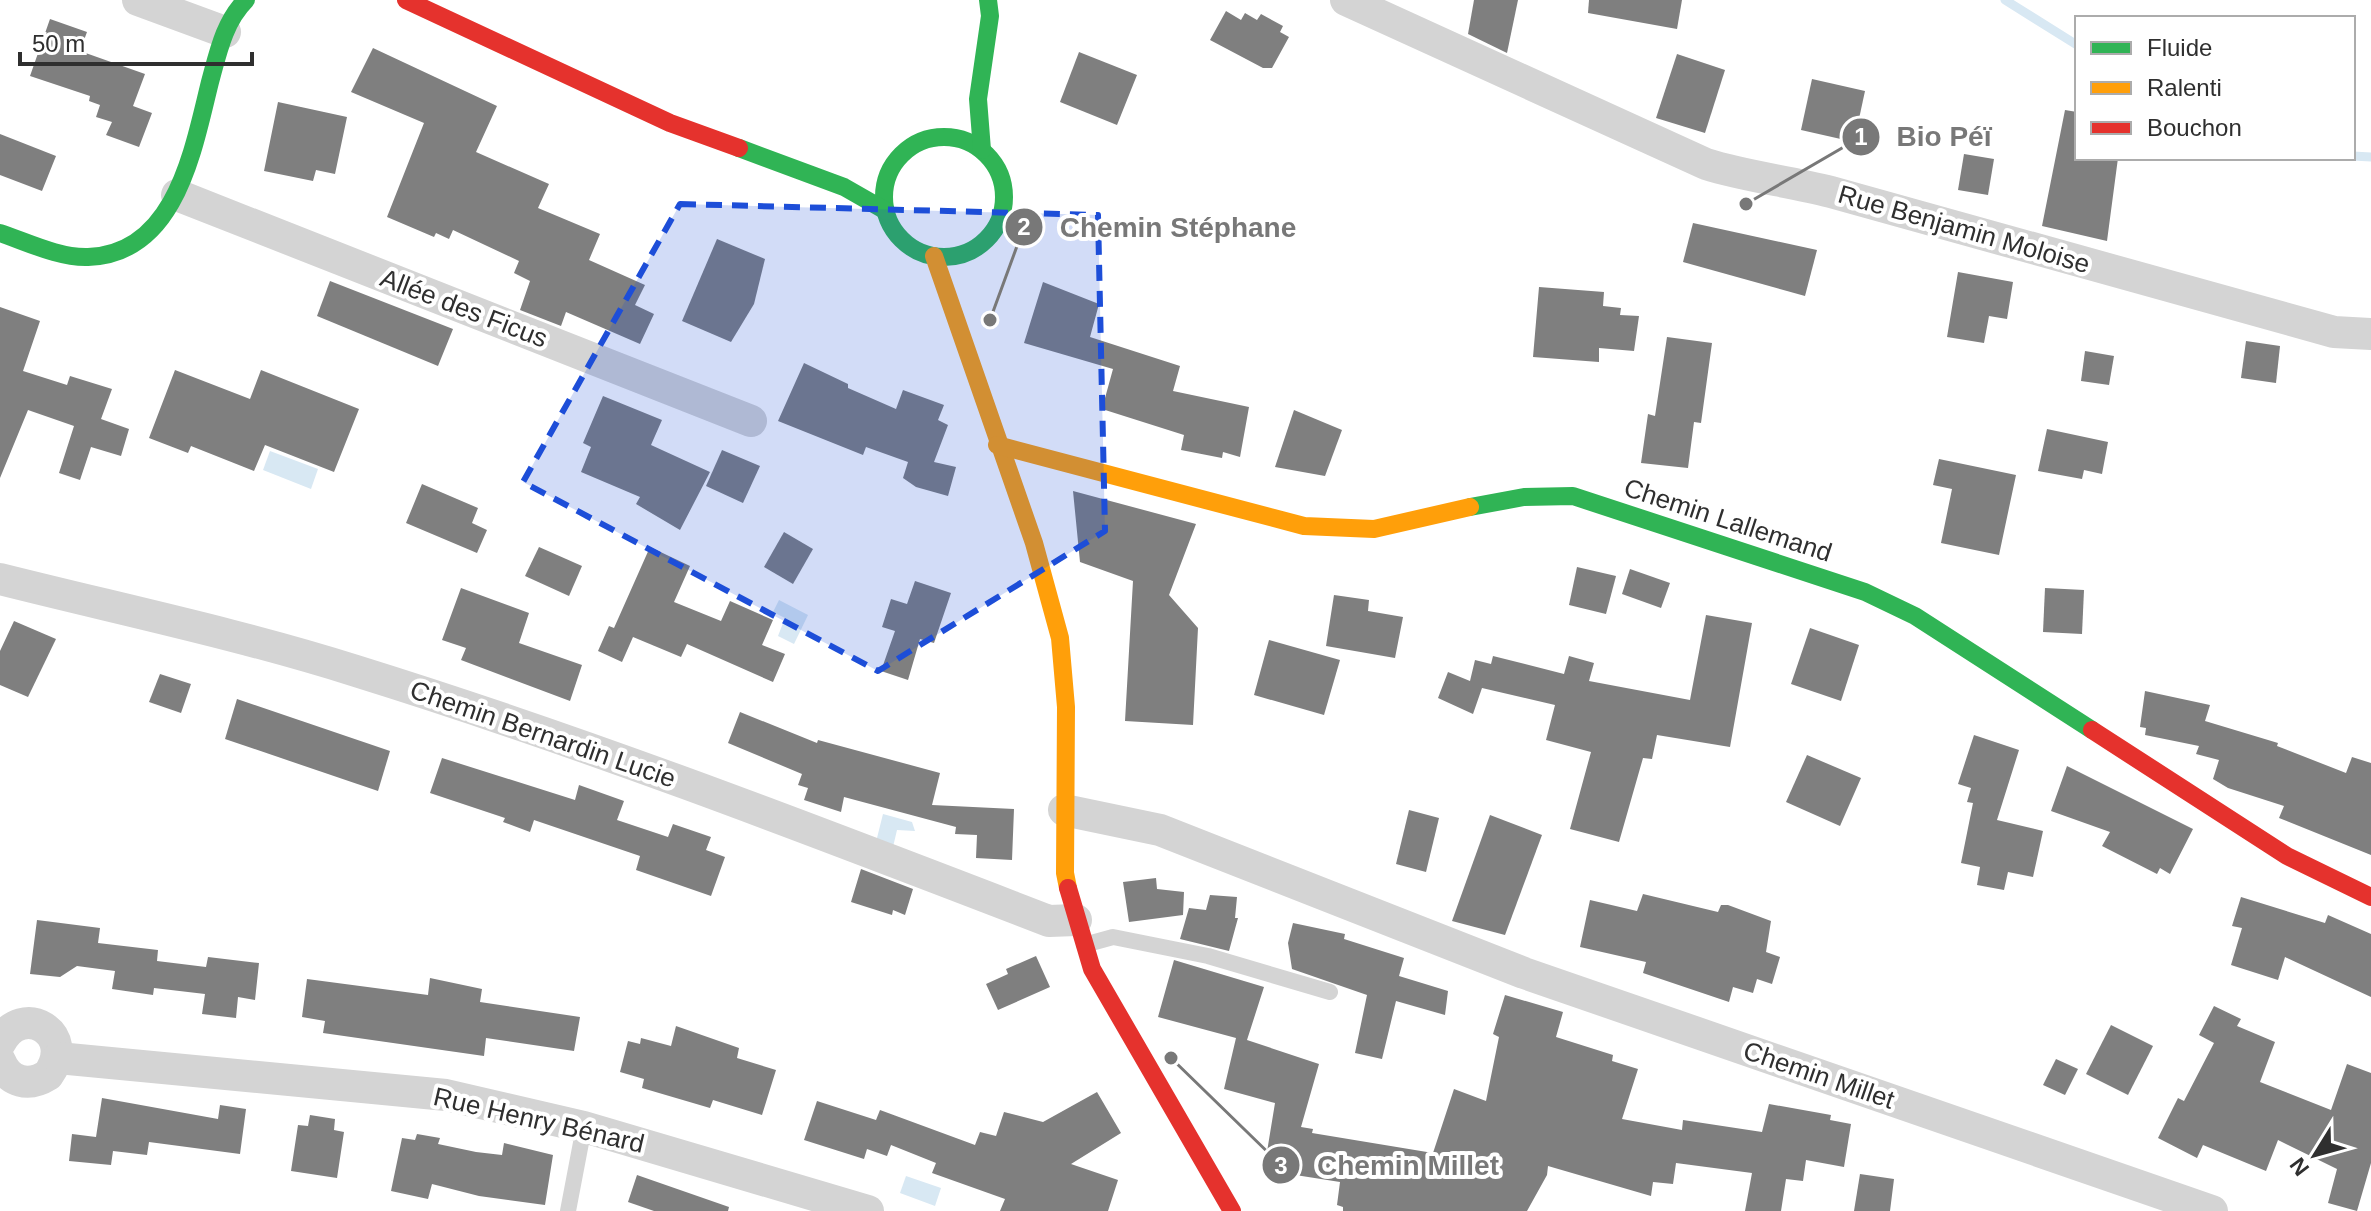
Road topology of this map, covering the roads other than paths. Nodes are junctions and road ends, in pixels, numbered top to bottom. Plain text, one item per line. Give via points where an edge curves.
1 (138, 0) edge
2 (246, 0) edge
3 (406, 0) edge
4 (988, 0) edge
5 (1346, 0) edge
6 (225, 32) junction
7 (978, 99) junction
8 (952, 137) junction
9 (982, 150) junction
10 (889, 171) junction
11 (844, 187) junction
12 (177, 195) junction
13 (886, 211) junction
14 (0, 233) edge
15 (973, 250) junction
16 (934, 256) junction
17 (2371, 334) edge
18 (964, 340) junction
19 (751, 421) dead end
20 (997, 445) junction
21 (0, 579) edge
22 (1064, 810) junction
23 (2371, 897) edge
24 (1080, 932) junction
25 (1330, 992) dead end
26 (0, 1043) edge
27 (58, 1058) junction
28 (0, 1061) edge
29 (584, 1127) junction
30 (568, 1211) edge
31 (868, 1211) edge
32 (1232, 1211) edge
33 (2212, 1211) edge

1 - 6 street
2 - 6 main road
3 - 11 main road via 670,123
4 - 7 main road
5 - 17 street, Rue Benjamin Moloise via 1706,164 1802,185 2334,332
6 - 12 main road
7 - 8 main road
7 - 9 main road
8 - 9 main road
8 - 10 main road via 908,148
9 - 15 main road via 995,164 1004,202 994,230
10 - 11 main road
10 - 13 main road
11 - 13 main road
12 - 14 main road via 149,234 120,253 86,258
12 - 19 street, Allée des Ficus
13 - 16 main road via 903,241
15 - 16 main road
15 - 18 main road
16 - 18 main road
18 - 20 main road
20 - 22 main road via 1034,543 1060,638 1066,707
20 - 23 main road, Chemin Lallemand via 1293,524 1340,530 1383,527 1537,494 1573,496 1631,515 1865,592 1915,616 2287,856
21 - 24 street, Chemin Bernardin Lucie via 219,630 358,671 714,793
22 - 24 main road via 1065,873
22 - 33 street, Chemin Millet via 1160,830 1524,973
24 - 25 lane via 1194,953
24 - 32 main road via 1099,982
26 - 27 street via 13,1027 31,1023 49,1031
27 - 28 street via 48,1075 30,1082 11,1077
27 - 29 street, Rue Henry Bénard via 446,1095
29 - 30 lane
29 - 31 street, Rue Henry Bénard

